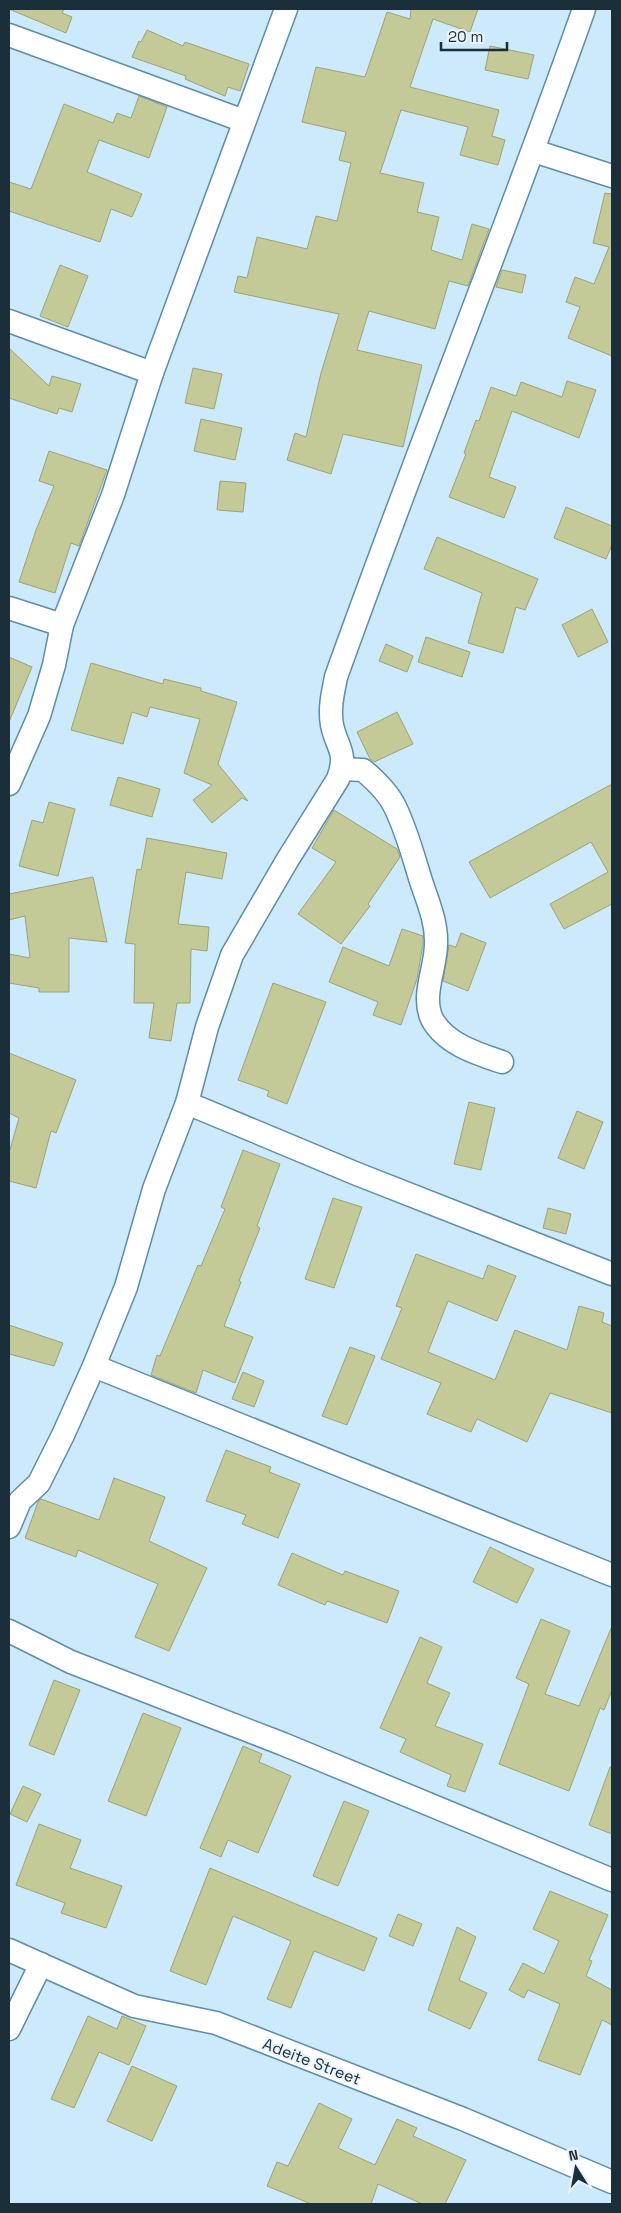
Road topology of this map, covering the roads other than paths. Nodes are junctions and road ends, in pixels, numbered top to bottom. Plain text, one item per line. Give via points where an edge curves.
1 (286, 9) edge
2 (584, 9) edge
3 (9, 35) edge
4 (244, 121) junction
5 (534, 151) junction
6 (612, 176) edge
7 (9, 321) edge
8 (152, 373) junction
9 (9, 608) edge
10 (62, 625) junction
11 (342, 769) junction
12 (9, 784) edge
13 (502, 1062) dead end
14 (187, 1103) junction
15 (612, 1274) edge
16 (94, 1366) junction
17 (15, 1499) edge
18 (9, 1527) edge
19 (612, 1575) edge
20 (9, 1631) edge
21 (612, 1880) edge
22 (9, 1950) edge
23 (41, 1964) junction
24 (9, 2029) edge
25 (612, 2182) edge

1 - 4 street
2 - 5 street
3 - 4 street
4 - 8 street
5 - 6 street
5 - 11 street via 395,510 336,677 332,725 343,752
7 - 8 street
8 - 10 street via 113,495
9 - 10 street
10 - 12 street via 39,716
11 - 13 street via 363,770 378,783 395,806 410,846 435,922 436,946 428,1001 434,1022 455,1043
11 - 14 street via 232,955 207,1027
14 - 15 street
14 - 16 street via 154,1189 126,1287
16 - 17 street via 39,1483
16 - 19 street
17 - 18 street
20 - 21 street via 71,1662 283,1744
22 - 23 street, Adeite Street
23 - 24 street
23 - 25 street, Adeite Street via 134,2006 216,2024 463,2118

